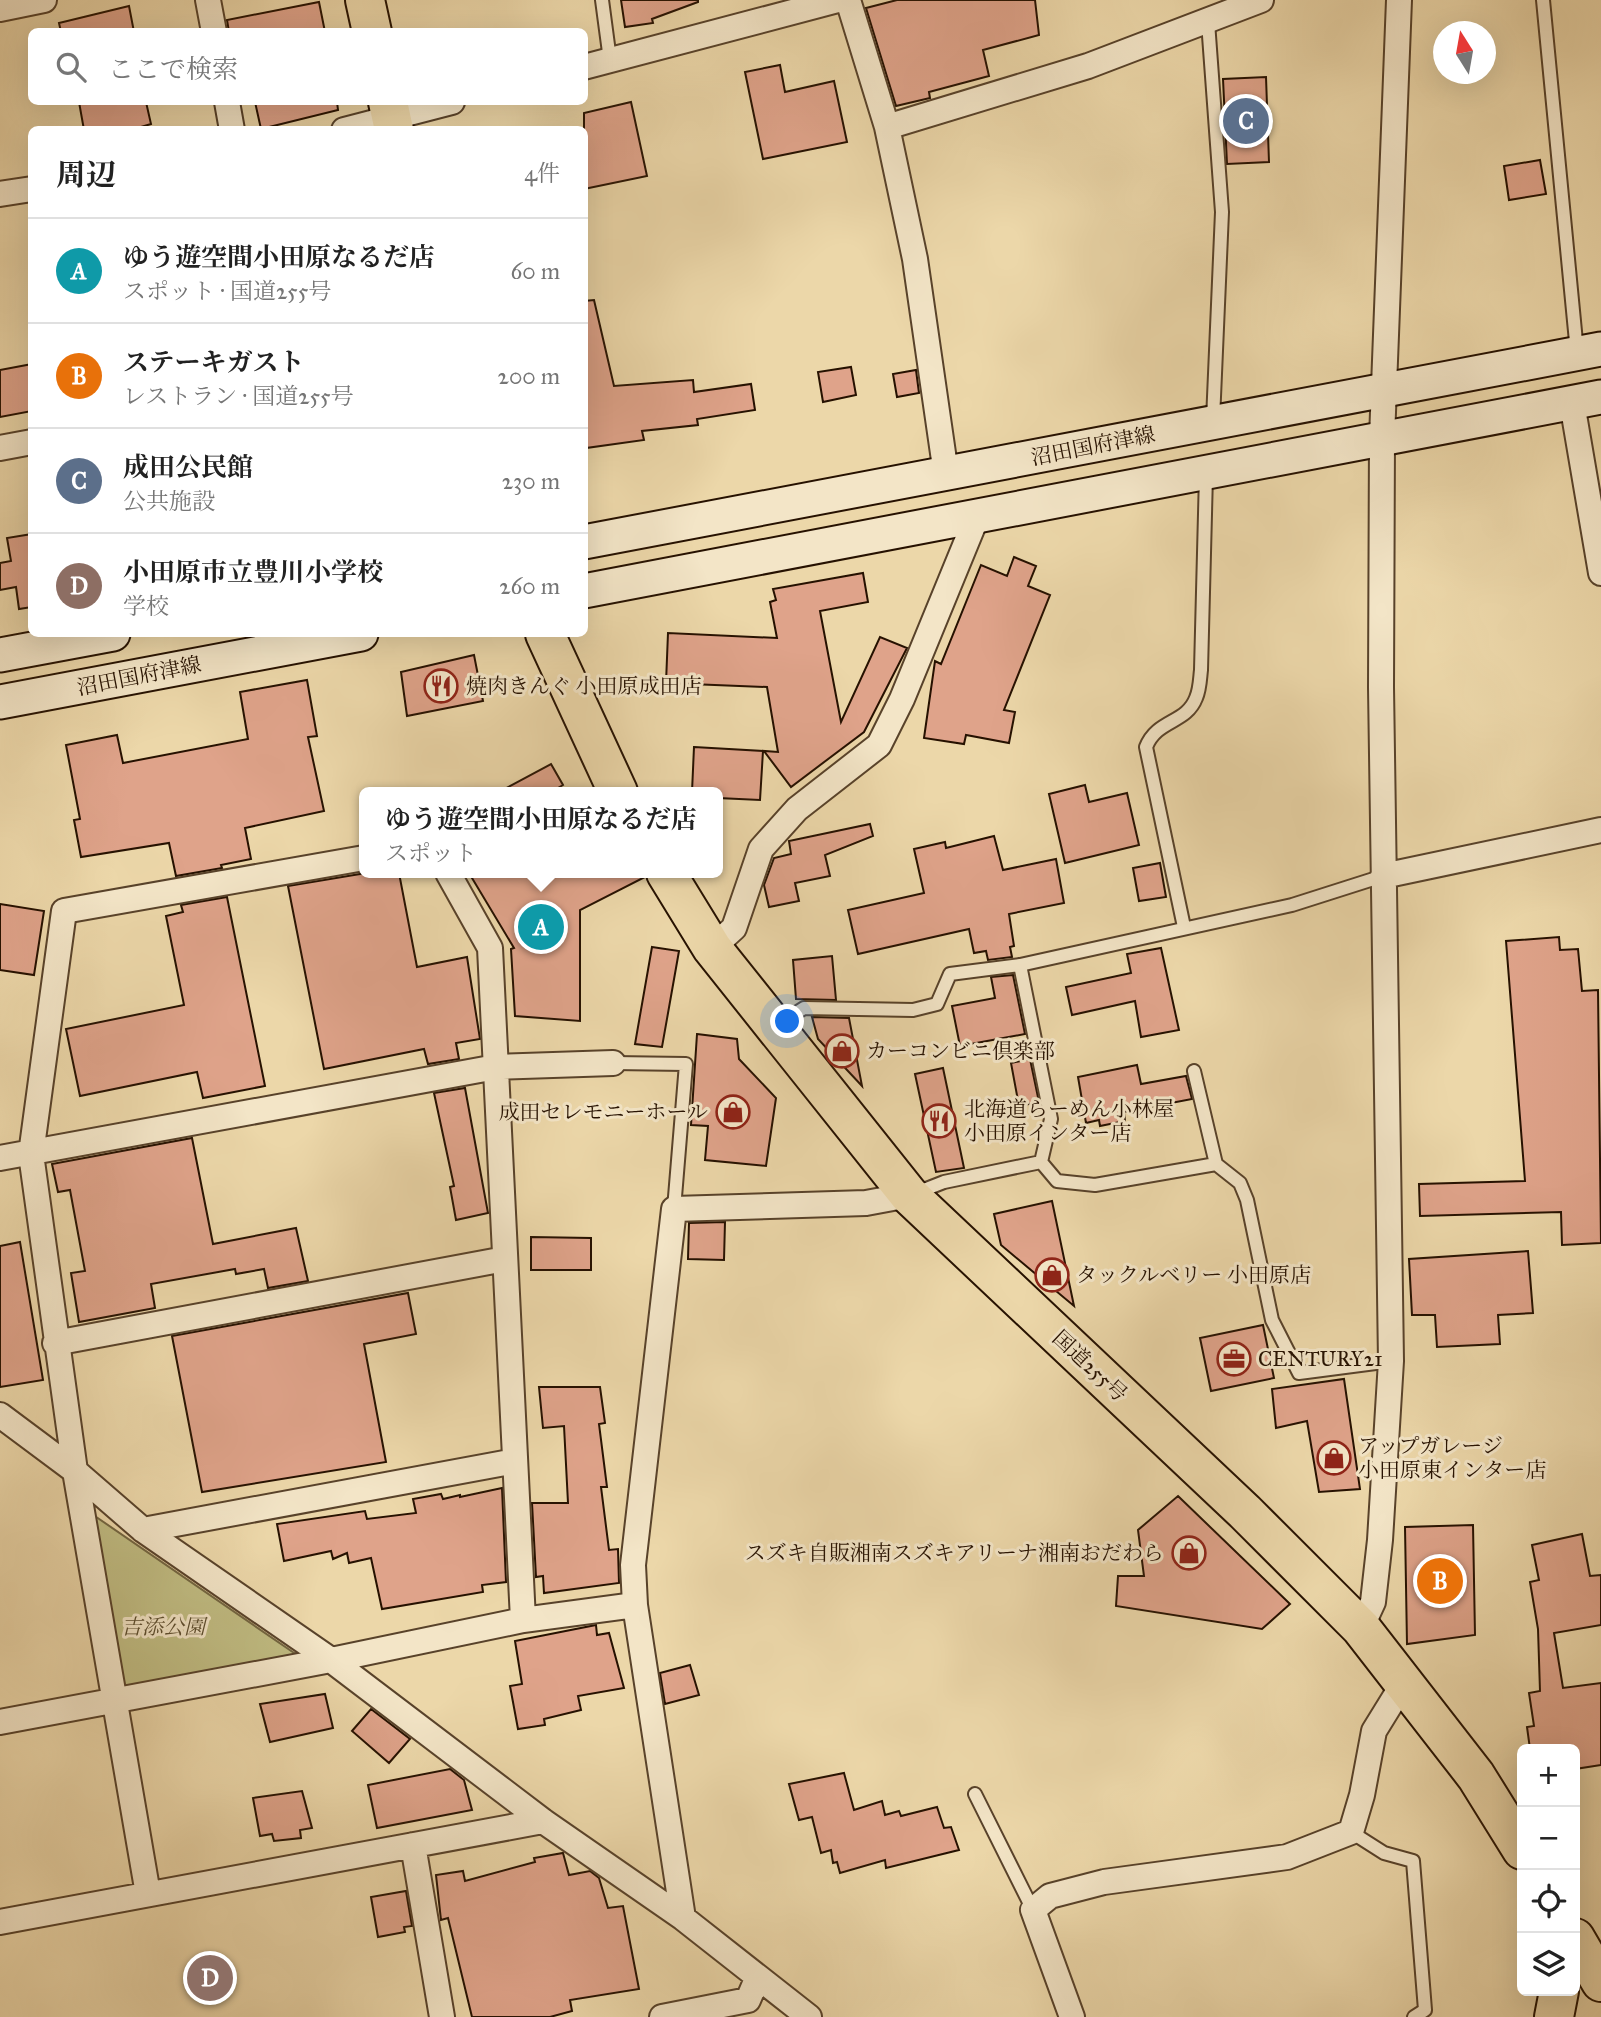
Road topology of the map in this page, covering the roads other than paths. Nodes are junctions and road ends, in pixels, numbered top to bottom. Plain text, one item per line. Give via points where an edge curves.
1 (44, 0) edge
2 (208, 0) edge
3 (365, 0) edge
4 (602, 0) edge
5 (838, 0) edge
6 (848, 0) edge
7 (1261, 0) edge
8 (1399, 0) edge
9 (1543, 0) edge
10 (0, 9) edge
11 (1208, 22) junction
12 (213, 28) edge
13 (371, 28) edge
14 (610, 60) junction
15 (588, 66) edge
16 (228, 105) edge
17 (439, 105) edge
18 (391, 116) edge
19 (231, 126) edge
20 (357, 126) edge
21 (887, 127) junction
22 (28, 190) edge
23 (0, 194) edge
24 (1589, 351) edge
25 (1386, 391) junction
26 (1586, 400) edge
27 (1213, 424) junction
28 (1382, 438) junction
29 (28, 443) edge
30 (0, 448) edge
31 (1206, 471) junction
32 (946, 474) junction
33 (978, 514) junction
34 (588, 541) edge
35 (1601, 573) edge
36 (588, 590) edge
37 (97, 637) edge
38 (345, 637) edge
39 (546, 637) edge
40 (0, 655) edge
41 (0, 702) edge
42 (616, 787) edge
43 (1601, 830) edge
44 (359, 859) edge
45 (1383, 876) junction
46 (451, 878) edge
47 (669, 878) edge
48 (1184, 927) junction
49 (712, 948) junction
50 (1020, 965) junction
51 (773, 1028) junction
52 (613, 1063) joint
53 (496, 1067) junction
54 (1194, 1071) dead end
55 (31, 1154) junction
56 (0, 1158) edge
57 (1041, 1162) junction
58 (1216, 1164) junction
59 (909, 1195) junction
60 (674, 1209) junction
61 (505, 1259) junction
62 (54, 1343) junction
63 (1391, 1361) junction
64 (0, 1415) edge
65 (515, 1461) junction
66 (75, 1471) junction
67 (143, 1530) junction
68 (635, 1605) junction
69 (523, 1620) junction
70 (1362, 1628) junction
71 (331, 1660) junction
72 (1404, 1684) junction
73 (112, 1702) junction
74 (0, 1722) edge
75 (975, 1794) dead end
76 (543, 1821) junction
77 (1351, 1832) junction
78 (1517, 1842) edge
79 (413, 1845) junction
80 (148, 1895) junction
81 (1033, 1910) junction
82 (1580, 1914) edge
83 (683, 1918) junction
84 (0, 1922) edge
85 (1601, 1931) edge
86 (1580, 1946) edge
87 (1601, 1982) edge
88 (1558, 1996) edge
89 (755, 1999) edge
90 (442, 2017) edge
91 (662, 2017) edge
92 (809, 2017) edge
93 (1072, 2017) edge
94 (1414, 2017) edge
95 (1554, 2017) edge

1 - 10 street
2 - 12 street
3 - 13 highway
4 - 14 lane
5 - 14 street
6 - 21 street
7 - 11 street
8 - 25 street
9 - 24 lane
11 - 21 street via 1088,66
11 - 27 lane via 1222,212
14 - 15 street
16 - 19 street
17 - 18 street
18 - 20 street
21 - 32 street via 915,259
22 - 23 street
24 - 25 main road, 沼田国府津線
25 - 27 main road, 沼田国府津線
25 - 28 street
26 - 28 main road
26 - 35 street
27 - 32 main road, 沼田国府津線
28 - 31 main road
28 - 45 street
29 - 30 street
31 - 33 main road
31 - 48 lane via 1201,670 1196,698 1184,715 1152,733 1146,747
32 - 34 main road, 沼田国府津線
33 - 36 main road
33 - 49 street via 879,745 797,809 761,849 734,928
37 - 40 main road
38 - 41 main road, 沼田国府津線
39 - 42 highway
43 - 45 street
44 - 55 street via 64,911
45 - 48 lane via 1293,905
45 - 63 street
46 - 53 street via 490,948
47 - 49 highway, 国道255号
48 - 50 lane
49 - 51 highway, 国道255号
50 - 51 lane via 950,974 937,1004 913,1010 804,1008
50 - 57 lane via 1051,1119
51 - 59 highway, 国道255号
52 - 53 street
52 - 60 lane via 686,1064
53 - 55 street
53 - 61 street
54 - 58 lane
55 - 56 street
55 - 62 street
57 - 58 lane via 1057,1181 1095,1185
57 - 59 lane via 944,1182
58 - 63 lane via 1240,1183 1272,1320 1299,1373
59 - 60 street via 866,1203
59 - 70 highway, 国道255号
60 - 68 street via 633,1566
61 - 62 street
61 - 65 street
62 - 66 street
63 - 70 street via 1380,1540 1373,1602
64 - 66 street
65 - 67 street
65 - 69 street
66 - 67 street
66 - 73 street
67 - 71 street
68 - 69 street
68 - 83 street
69 - 71 street
70 - 72 highway, 国道255号
71 - 73 street
71 - 76 street
72 - 77 street via 1374,1731
72 - 78 highway, 国道255号 via 1476,1776
73 - 74 street
73 - 80 street
75 - 81 lane
76 - 79 street
76 - 83 street
77 - 81 street via 1287,1857 1104,1882 1050,1896
77 - 94 lane via 1384,1853 1413,1861 1425,2010
79 - 80 street
79 - 90 street
80 - 84 street
81 - 93 street
82 - 85 highway
83 - 89 street
86 - 87 highway
88 - 95 highway
89 - 91 street
89 - 92 street

